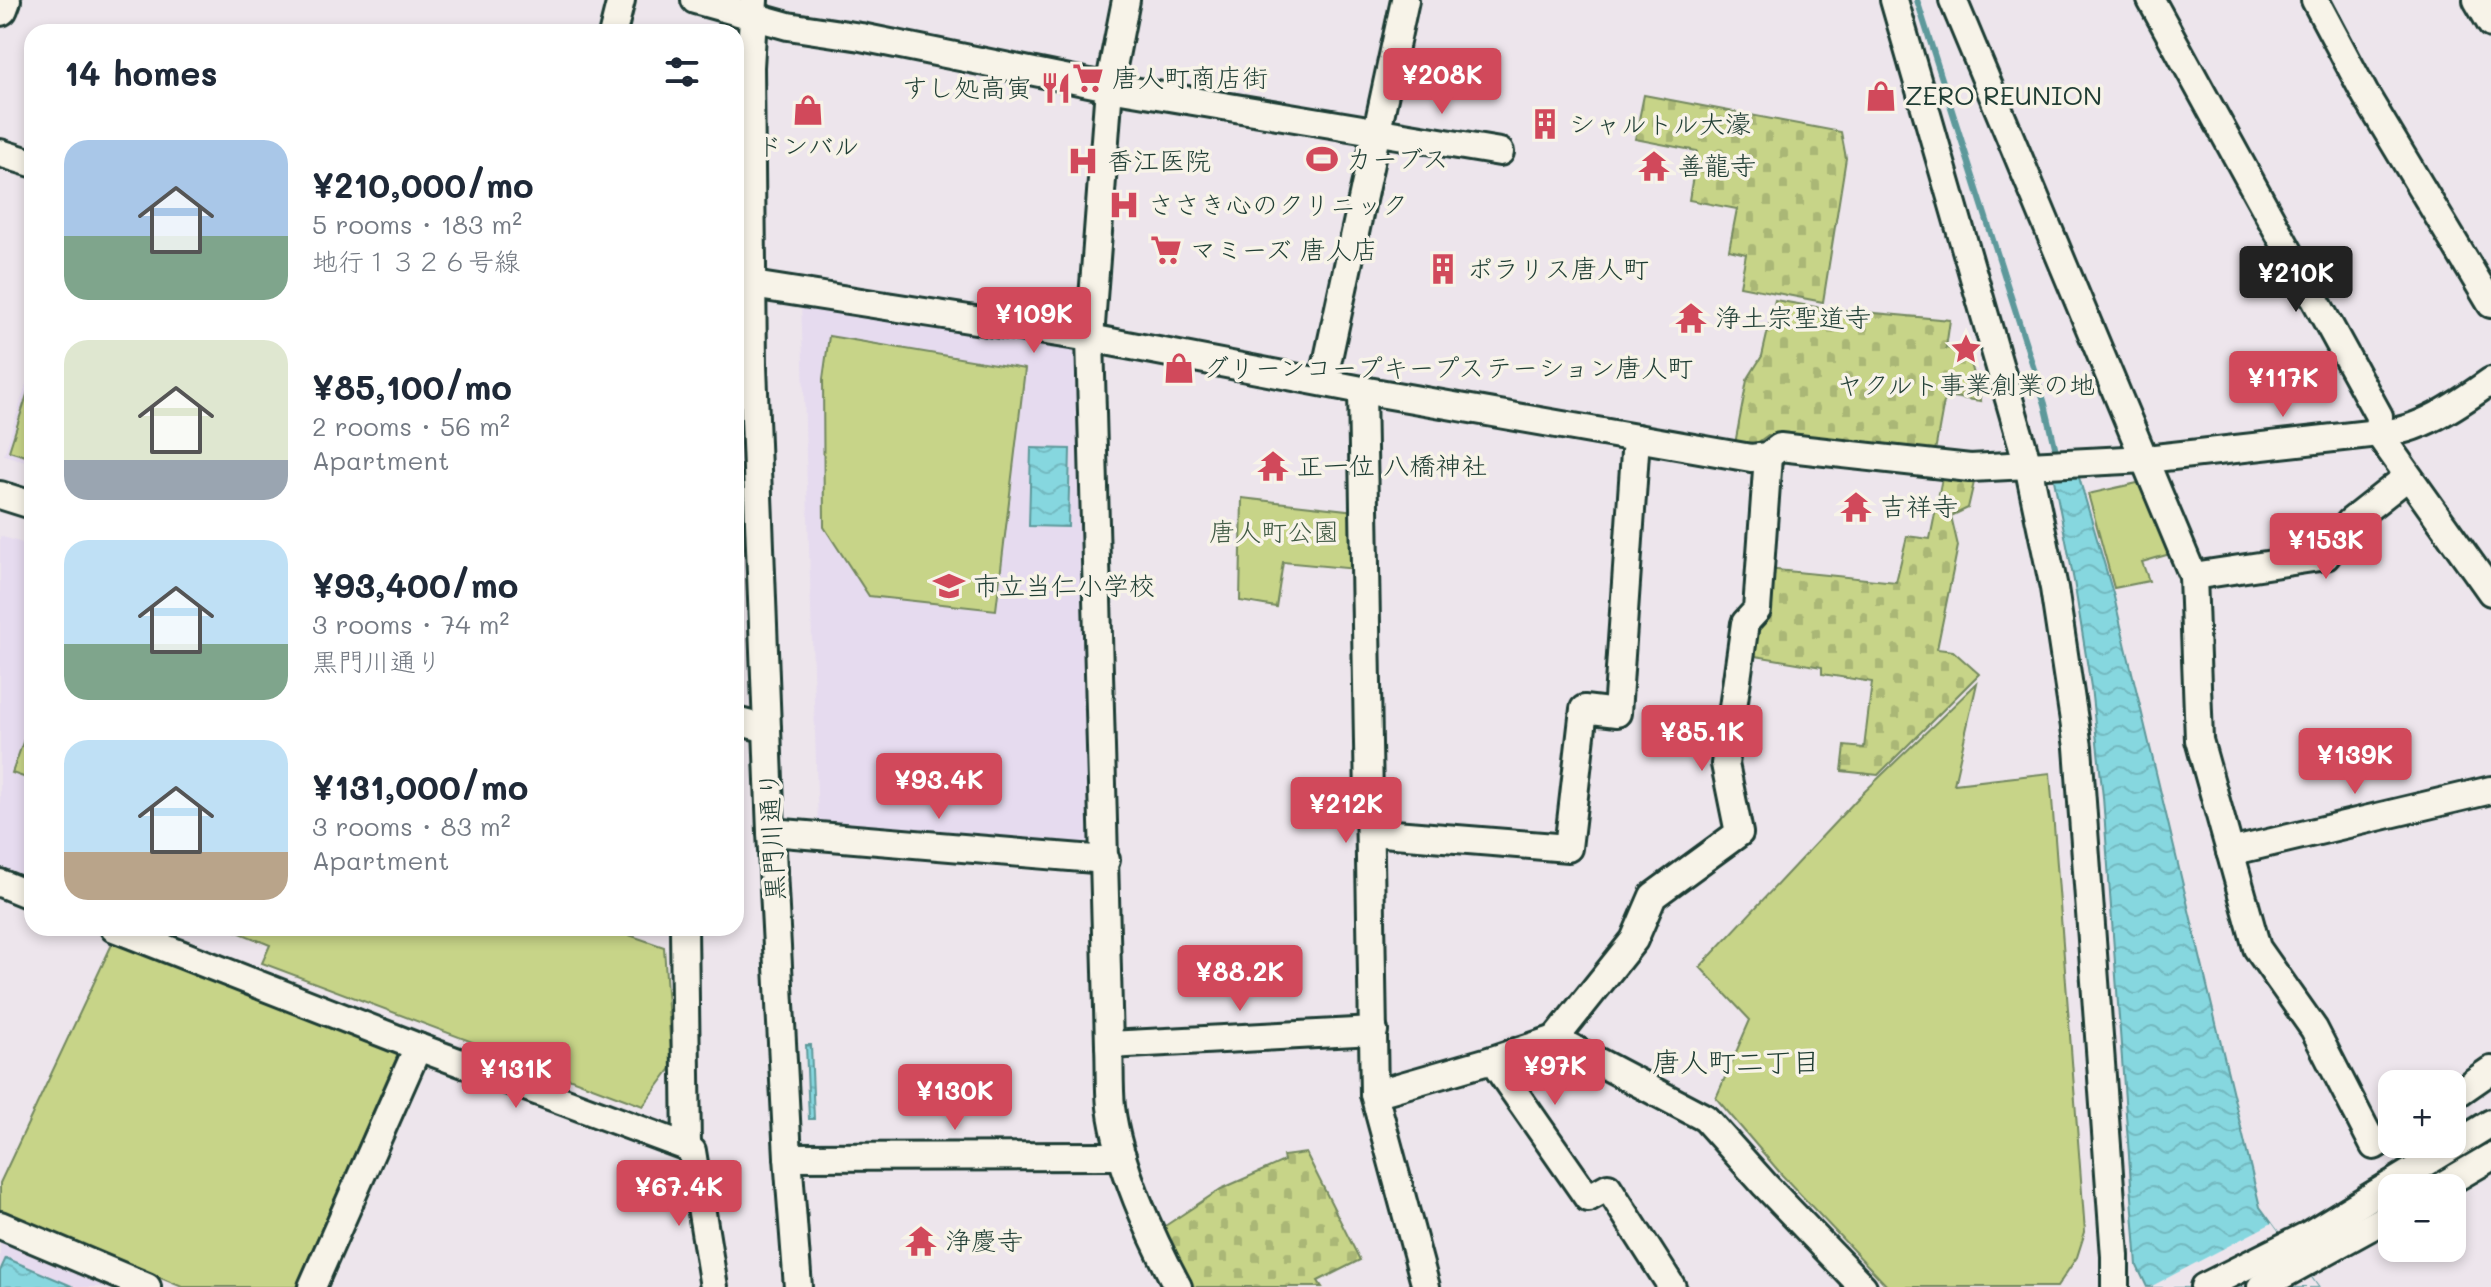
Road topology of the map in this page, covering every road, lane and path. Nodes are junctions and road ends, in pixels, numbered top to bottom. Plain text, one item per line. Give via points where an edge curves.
1 (3, 0) edge
2 (621, 0) edge
3 (695, 0) edge
4 (1126, 0) edge
5 (1405, 0) edge
6 (1894, 0) edge
7 (1953, 0) edge
8 (2151, 0) edge
9 (2315, 0) edge
10 (2477, 0) edge
11 (0, 8) edge
12 (753, 9) edge
13 (615, 24) edge
14 (2491, 24) edge
15 (1109, 87) junction
16 (1375, 130) junction
17 (1500, 152) dead end
18 (0, 153) edge
19 (24, 160) edge
20 (753, 285) junction
21 (2491, 304) edge
22 (1090, 338) junction
23 (744, 366) edge
24 (2491, 381) edge
25 (1323, 382) junction
26 (1362, 390) junction
27 (2378, 433) junction
28 (1636, 438) junction
29 (1768, 456) junction
30 (2146, 459) junction
31 (2036, 465) junction
32 (2407, 477) junction
33 (0, 495) edge
34 (24, 502) edge
35 (2193, 576) junction
36 (2491, 592) edge
37 (744, 723) edge
38 (767, 729) junction
39 (2491, 790) edge
40 (771, 832) junction
41 (1370, 832) junction
42 (2230, 852) junction
43 (1106, 860) junction
44 (0, 883) edge
45 (24, 893) edge
46 (134, 936) edge
47 (684, 936) edge
48 (1374, 1031) junction
49 (1555, 1039) junction
50 (1109, 1045) junction
51 (418, 1047) junction
52 (1492, 1060) junction
53 (2491, 1070) edge
54 (2466, 1087) edge
55 (1374, 1094) junction
56 (2491, 1123) edge
57 (2378, 1144) edge
58 (687, 1147) junction
59 (1122, 1156) junction
60 (788, 1157) junction
61 (2491, 1157) edge
62 (2462, 1174) edge
63 (2378, 1221) edge
64 (0, 1225) edge
65 (2314, 1246) junction
66 (147, 1287) edge
67 (312, 1287) edge
68 (714, 1287) edge
69 (798, 1287) edge
70 (1178, 1287) edge
71 (1426, 1287) edge
72 (1672, 1287) edge
73 (1863, 1287) edge
74 (2115, 1287) edge
75 (2204, 1287) edge
76 (2261, 1287) edge

1 - 11 main road
2 - 13 street
3 - 12 street
4 - 15 street
5 - 16 street
6 - 31 street
7 - 30 street
8 - 27 street via 2379,416
9 - 21 street
10 - 14 street
12 - 15 street
12 - 20 street, 黒門川通り
15 - 16 street
15 - 22 street
16 - 17 street
16 - 25 street
18 - 19 street
20 - 22 street
20 - 23 street, 黒門川通り
22 - 25 street
22 - 43 street
23 - 38 street, 黒門川通り
24 - 27 street via 2459,404 2396,434
25 - 26 street
26 - 28 street
26 - 41 street
27 - 30 street
27 - 32 street
28 - 29 street via 1751,458
28 - 41 street via 1617,713 1584,709 1568,848
29 - 31 street via 1780,447 1970,468
29 - 49 street via 1757,610 1745,623 1725,764 1739,833 1653,896 1634,940
30 - 31 street
30 - 35 street
31 - 74 street via 2078,747
32 - 35 street via 2350,522 2326,556
32 - 36 street
33 - 34 street
35 - 42 street via 2199,740
37 - 38 street
38 - 40 street, 黒門川通り
39 - 42 street
40 - 43 street
40 - 60 street, 黒門川通り
41 - 48 street
42 - 57 street via 2257,948 2314,1029 2374,1146
43 - 50 street
44 - 45 street
46 - 51 street
47 - 58 street
48 - 50 street
48 - 55 street
49 - 52 street
49 - 73 street via 1705,1118
50 - 59 street via 1112,1108
51 - 58 street
51 - 67 street
52 - 55 street
52 - 72 street via 1588,1198 1608,1187
53 - 54 street
55 - 71 street
56 - 65 street
58 - 68 street via 692,1151
59 - 60 street
59 - 70 street
60 - 69 street, 黒門川通り
61 - 62 street
63 - 65 street
64 - 66 street
65 - 75 street
65 - 76 street

